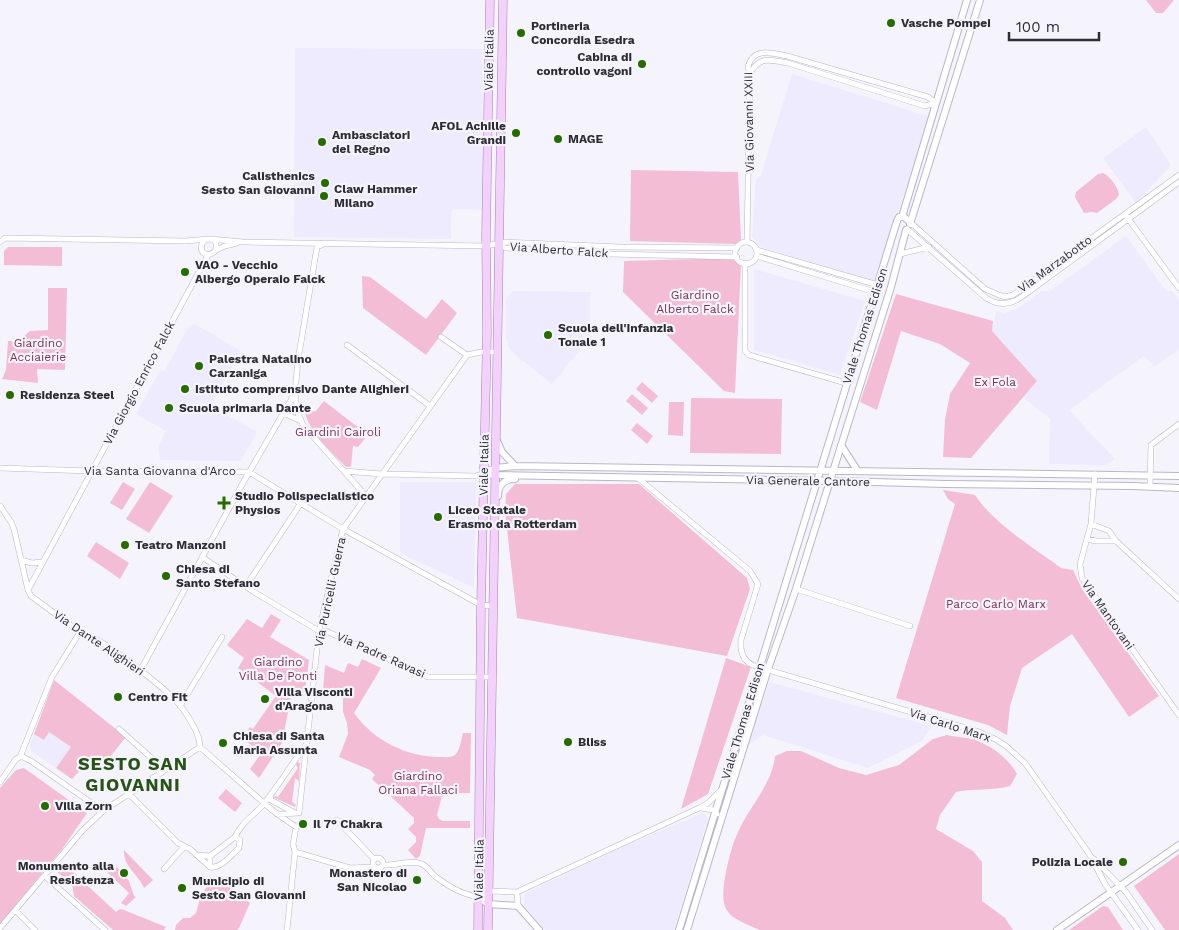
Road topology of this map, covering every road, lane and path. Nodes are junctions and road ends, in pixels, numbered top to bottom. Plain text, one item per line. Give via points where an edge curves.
1 (490, 0) edge
2 (504, 0) edge
3 (967, 0) edge
4 (980, 0) edge
5 (750, 74) junction
6 (936, 103) junction
7 (946, 106) junction
8 (1179, 174) edge
9 (1179, 182) edge
10 (1127, 216) junction
11 (902, 217) junction
12 (910, 222) junction
13 (896, 226) junction
14 (906, 229) junction
15 (213, 239) junction
16 (2, 240) edge
17 (205, 240) junction
18 (185, 241) junction
19 (242, 242) junction
20 (747, 242) junction
21 (324, 244) junction
22 (499, 244) junction
23 (200, 246) junction
24 (486, 246) junction
25 (929, 247) junction
26 (737, 248) junction
27 (216, 250) junction
28 (757, 253) junction
29 (900, 254) junction
30 (208, 255) junction
31 (737, 257) junction
32 (745, 263) junction
33 (878, 285) junction
34 (1179, 288) edge
35 (875, 292) junction
36 (442, 337) dead end
37 (347, 344) dead end
38 (487, 352) junction
39 (497, 352) junction
40 (467, 355) junction
41 (846, 383) junction
42 (295, 393) junction
43 (430, 406) junction
44 (283, 413) junction
45 (302, 422) junction
46 (1179, 424) edge
47 (496, 438) junction
48 (841, 445) junction
49 (515, 466) junction
50 (0, 468) edge
51 (820, 470) junction
52 (833, 470) junction
53 (857, 470) junction
54 (91, 471) junction
55 (343, 471) junction
56 (249, 472) junction
57 (495, 472) junction
58 (382, 474) junction
59 (483, 474) junction
60 (1095, 474) junction
61 (1150, 474) junction
62 (528, 476) junction
63 (1179, 476) edge
64 (637, 478) junction
65 (830, 480) junction
66 (816, 481) junction
67 (1095, 485) junction
68 (1150, 486) junction
69 (1179, 488) edge
70 (366, 496) junction
71 (301, 504) junction
72 (0, 506) edge
73 (807, 512) junction
74 (819, 516) junction
75 (1092, 524) junction
76 (343, 529) junction
77 (494, 530) junction
78 (1087, 539) junction
79 (1116, 541) junction
80 (202, 557) junction
81 (21, 560) junction
82 (42, 562) junction
83 (246, 586) junction
84 (796, 589) junction
85 (28, 590) junction
86 (1179, 599) edge
87 (481, 605) junction
88 (494, 606) junction
89 (910, 626) dead end
90 (319, 630) junction
91 (80, 632) junction
92 (222, 637) dead end
93 (760, 667) junction
94 (768, 669) junction
95 (140, 671) junction
96 (492, 677) junction
97 (481, 678) junction
98 (180, 706) junction
99 (1179, 715) edge
100 (119, 729) dead end
101 (306, 745) junction
102 (200, 747) junction
103 (20, 757) junction
104 (295, 760) junction
105 (304, 764) junction
106 (165, 770) junction
107 (0, 782) edge
108 (722, 787) junction
109 (129, 794) junction
110 (271, 795) junction
111 (256, 796) junction
112 (264, 804) junction
113 (699, 808) junction
114 (103, 811) junction
115 (715, 812) junction
116 (295, 813) junction
117 (277, 814) junction
118 (337, 820) dead end
119 (720, 822) junction
120 (236, 837) junction
121 (1179, 844) edge
122 (184, 848) junction
123 (295, 852) junction
124 (196, 854) junction
125 (210, 856) junction
126 (1090, 856) junction
127 (374, 859) junction
128 (383, 865) junction
129 (210, 867) junction
130 (374, 867) junction
131 (164, 868) dead end
132 (45, 876) junction
133 (1120, 886) junction
134 (489, 891) junction
135 (517, 892) junction
136 (1111, 892) junction
137 (478, 897) junction
138 (488, 904) junction
139 (518, 906) junction
140 (16, 911) junction
141 (0, 928) edge
142 (102, 929) edge
143 (35, 930) edge
144 (288, 930) edge
145 (478, 930) edge
146 (488, 930) edge
147 (538, 930) edge
148 (679, 930) edge
149 (687, 930) edge
150 (1057, 930) edge
151 (1138, 930) edge
152 (1152, 930) edge

1 - 24 main road, Viale Italia
2 - 22 main road, Viale Italia
3 - 6 street
4 - 7 street
5 - 6 street via 755,64 769,60 925,106
5 - 6 street, Via Giovanni XXIII via 749,61 757,53 787,56 928,97
5 - 20 street, Via Giovanni XXIII
6 - 7 street, Via Giovanni XXIII
6 - 11 street
7 - 12 street
8 - 10 street, Via Marzabotto
9 - 10 street, Via Marzabotto
10 - 12 street, Via Marzabotto via 1013,295 1004,297 985,288
10 - 25 street, Via Marzabotto via 1020,298 1007,303 996,303 986,298
10 - 34 street
11 - 12 street
11 - 13 street via 896,221
12 - 14 street
13 - 14 street via 900,230
13 - 33 street, Viale Thomas Edison
14 - 25 street, Via Marzabotto
14 - 29 street, Viale Thomas Edison
15 - 17 street
15 - 19 street
15 - 27 street
16 - 18 street
17 - 18 street
17 - 23 street
18 - 23 street
19 - 21 street
19 - 27 street
20 - 26 street
20 - 28 street
21 - 24 street
21 - 42 street via 317,246
22 - 24 street
22 - 26 street, Via Alberto Falck
22 - 31 street, Via Alberto Falck via 505,248 609,254
22 - 39 main road, Viale Italia
23 - 30 street
24 - 38 main road, Viale Italia
25 - 29 street
26 - 31 street
27 - 30 street
28 - 32 street via 754,260
28 - 33 street
28 - 35 street
29 - 48 street, Viale Thomas Edison
30 - 54 street, Via Giorgio Enrico Falck
31 - 32 street
32 - 41 street via 745,351
33 - 35 street, Viale Thomas Edison
35 - 41 street, Viale Thomas Edison
36 - 40 street
37 - 43 street
38 - 39 street
38 - 40 street
38 - 59 main road, Viale Italia
39 - 47 main road, Viale Italia
40 - 43 street, Via Puricelli Guerra
41 - 51 street, Viale Thomas Edison
42 - 44 street
42 - 45 street
43 - 58 street, Via Puricelli Guerra
44 - 45 street
44 - 56 street
45 - 55 street
46 - 61 street via 1151,445
47 - 49 street via 502,452
47 - 57 main road, Viale Italia
48 - 52 street, Viale Thomas Edison
48 - 53 street
49 - 51 street, Via Generale Cantore
49 - 57 street, Via Generale Cantore
50 - 54 street, Via Santa Giovanna d'Arco
51 - 52 street, Via Generale Cantore
51 - 66 street, Viale Thomas Edison
52 - 53 street, Via Generale Cantore
52 - 65 street, Viale Thomas Edison
53 - 60 street, Via Generale Cantore
54 - 56 street, Via Santa Giovanna d'Arco
54 - 82 street, Via Giorgio Enrico Falck
55 - 58 street, Via Generale Cantore
55 - 70 street
56 - 71 street, Via Santa Giovanna d'Arco
56 - 80 street
57 - 59 street, Via Generale Cantore
57 - 62 street, Via Generale Cantore
57 - 77 main road, Viale Italia
58 - 59 street, Via Generale Cantore
58 - 70 street, Via Puricelli Guerra
59 - 87 main road, Viale Italia
60 - 61 street, Via Generale Cantore
60 - 67 street, Via Mantovani
61 - 63 street, Via Generale Cantore
61 - 68 street
62 - 64 street, Via Generale Cantore
62 - 77 street, Viale Italia via 506,480 499,489 498,522
64 - 66 street, Via Generale Cantore
64 - 93 street via 753,574 757,582 756,592 740,647 744,659
65 - 66 street, Via Generale Cantore
65 - 67 street, Via Generale Cantore
65 - 74 street, Viale Thomas Edison
66 - 73 street, Viale Thomas Edison
67 - 68 street, Via Generale Cantore
67 - 75 street, Via Mantovani
68 - 69 street, Via Generale Cantore
70 - 76 street, Via Puricelli Guerra
71 - 76 street, Via Santa Giovanna d'Arco
71 - 83 street
72 - 81 street via 14,529
73 - 74 street
73 - 93 street, Viale Thomas Edison
74 - 84 street, Viale Thomas Edison
75 - 78 street, Via Mantovani
75 - 79 street via 1109,531
76 - 87 street, Via Santa Giovanna d'Arco
76 - 90 street, Via Puricelli Guerra
77 - 88 main road, Viale Italia
78 - 79 street
78 - 99 street, Via Mantovani via 1080,564 1082,578
79 - 86 street
80 - 83 street, Via Padre Ravasi
80 - 95 street
81 - 82 street
81 - 85 street
82 - 85 street, Via Giorgio Enrico Falck
83 - 90 street, Via Padre Ravasi
84 - 89 street
84 - 94 street, Viale Thomas Edison
85 - 91 street, Via Dante Alighieri via 31,596
87 - 88 street, Via Santa Giovanna d'Arco
87 - 97 main road, Viale Italia
88 - 96 main road, Viale Italia
90 - 97 street, Via Padre Ravasi via 428,677
90 - 101 street, Via Puricelli Guerra
91 - 95 street, Via Dante Alighieri via 115,651
91 - 103 street via 52,676
92 - 98 street
93 - 94 street, Via Carlo Marx
93 - 108 street, Viale Thomas Edison
94 - 119 street, Viale Thomas Edison
94 - 126 street, Via Carlo Marx via 995,739 1025,763
95 - 98 street, Via Dante Alighieri
96 - 97 street, Via Padre Ravasi
96 - 134 main road, Viale Italia
97 - 137 main road, Viale Italia
98 - 102 street, Via Dante Alighieri via 198,735
100 - 106 street
101 - 104 street
101 - 105 street, Via Puricelli Guerra
102 - 106 street
102 - 111 street
103 - 107 street
103 - 114 street via 31,761
104 - 105 street via 300,759
104 - 110 street
105 - 116 street, Via Puricelli Guerra via 299,813
106 - 109 street
108 - 113 street
108 - 115 street, Viale Thomas Edison
109 - 114 street
109 - 122 street
110 - 111 street
110 - 112 street
110 - 116 street via 271,800
111 - 112 street
112 - 117 street
112 - 120 street via 241,825
113 - 115 street
113 - 135 street
114 - 132 street
115 - 119 street
115 - 148 street, Viale Thomas Edison
116 - 117 street
117 - 123 street via 296,828
118 - 127 street
119 - 149 street, Viale Thomas Edison
120 - 125 street
120 - 129 street via 240,840 239,848 219,866
121 - 133 street
122 - 124 street
122 - 131 street
123 - 130 street via 350,868
123 - 144 street
124 - 125 street
124 - 129 street
125 - 129 street
126 - 133 street, Via Carlo Marx
126 - 136 street, Via Carlo Marx
127 - 128 street via 380,858
127 - 130 street
128 - 130 street
128 - 137 street via 420,864 463,894
132 - 140 street
132 - 142 street
133 - 136 street
133 - 152 street, Via Carlo Marx
134 - 135 street
134 - 137 street
134 - 138 main road, Viale Italia
135 - 139 street
136 - 150 street
136 - 151 street, Via Carlo Marx
137 - 138 street
137 - 145 main road, Viale Italia
138 - 139 street
138 - 146 main road, Viale Italia
139 - 147 street
140 - 141 street
140 - 143 street

